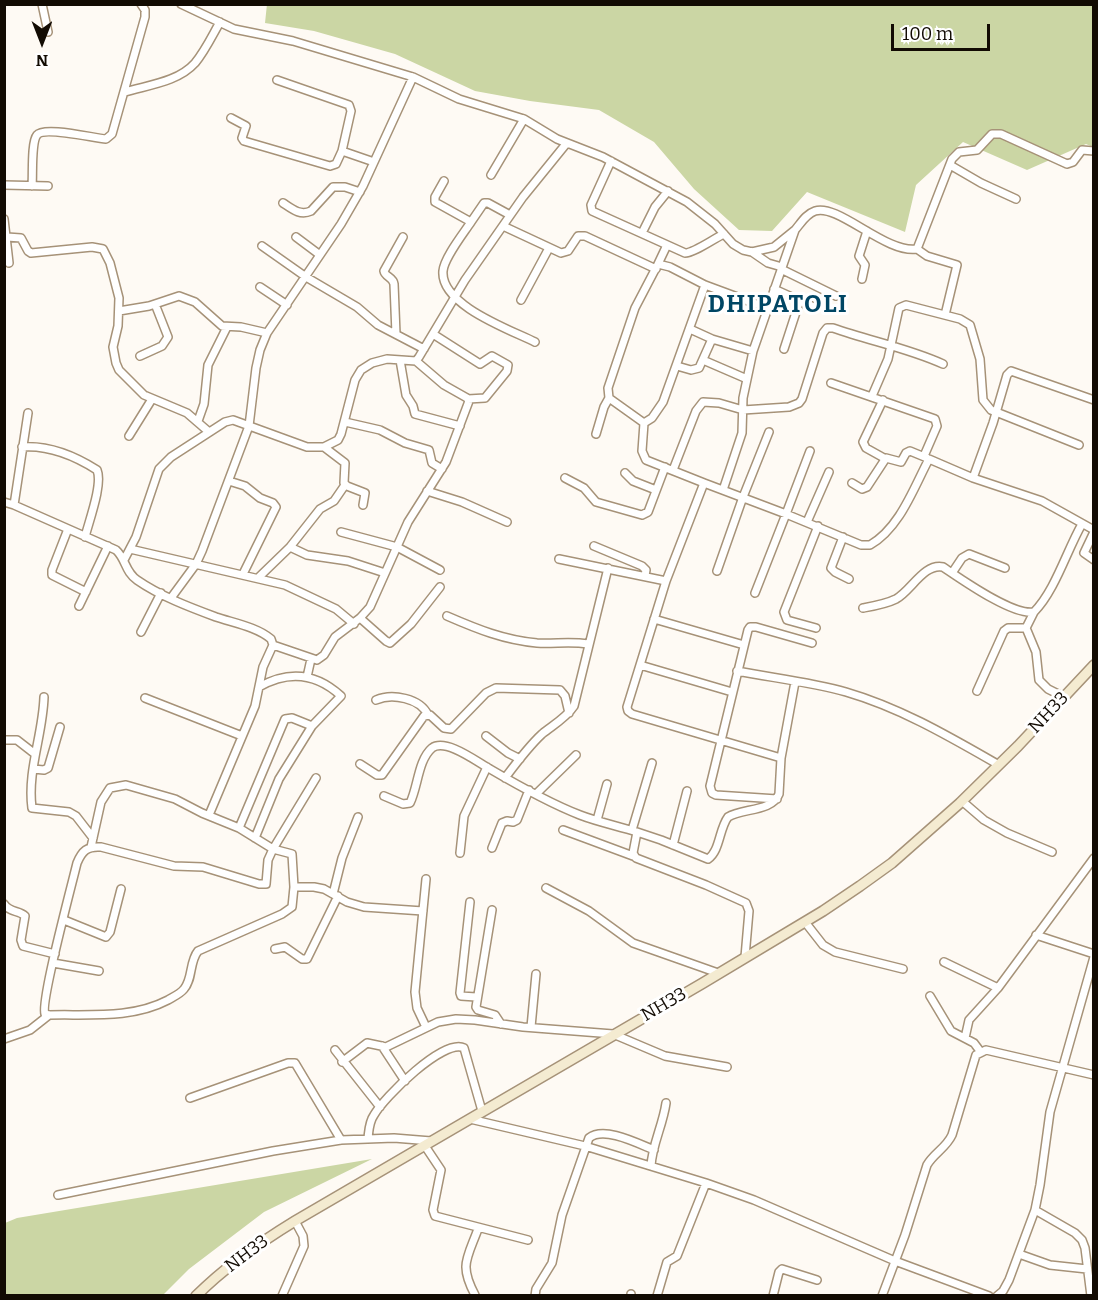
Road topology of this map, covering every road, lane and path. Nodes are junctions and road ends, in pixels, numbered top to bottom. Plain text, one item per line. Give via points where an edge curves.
1 (42, 4) edge
2 (141, 4) edge
3 (181, 4) edge
4 (220, 22) junction
5 (48, 32) dead end
6 (413, 77) junction
7 (277, 80) dead end
8 (125, 92) junction
9 (231, 118) dead end
10 (524, 119) junction
11 (566, 144) junction
12 (342, 151) junction
13 (1094, 151) edge
14 (611, 161) junction
15 (374, 162) junction
16 (950, 165) junction
17 (491, 175) dead end
18 (444, 181) dead end
19 (4, 185) edge
20 (32, 186) junction
21 (48, 186) dead end
22 (668, 191) junction
23 (360, 192) junction
24 (1016, 199) dead end
25 (283, 203) dead end
26 (510, 215) junction
27 (4, 219) edge
28 (471, 222) junction
29 (503, 226) junction
30 (795, 230) junction
31 (867, 231) junction
32 (642, 233) junction
33 (724, 234) junction
34 (7, 237) junction
35 (296, 237) dead end
36 (403, 237) dead end
37 (667, 245) junction
38 (262, 246) dead end
39 (549, 248) junction
40 (917, 249) junction
41 (752, 252) junction
42 (320, 255) junction
43 (9, 263) dead end
44 (657, 267) junction
45 (781, 268) junction
46 (306, 276) junction
47 (862, 279) dead end
48 (705, 285) junction
49 (260, 287) dead end
50 (774, 289) junction
51 (836, 296) dead end
52 (455, 297) junction
53 (521, 300) dead end
54 (800, 300) junction
55 (155, 304) junction
56 (287, 305) junction
57 (767, 308) junction
58 (816, 308) dead end
59 (119, 311) junction
60 (945, 315) junction
61 (227, 327) junction
62 (690, 329) junction
63 (267, 333) junction
64 (396, 334) junction
65 (433, 334) junction
66 (712, 339) junction
67 (536, 342) dead end
68 (892, 346) junction
69 (424, 348) junction
70 (784, 349) dead end
71 (753, 351) junction
72 (140, 356) dead end
73 (400, 360) junction
74 (703, 360) junction
75 (416, 361) junction
76 (943, 364) dead end
77 (677, 366) junction
78 (747, 378) junction
79 (831, 383) dead end
80 (872, 396) junction
81 (609, 398) junction
82 (152, 399) junction
83 (468, 399) junction
84 (883, 400) junction
85 (1094, 400) edge
86 (743, 410) junction
87 (28, 413) dead end
88 (996, 413) junction
89 (198, 421) junction
90 (345, 422) junction
91 (644, 423) junction
92 (249, 426) junction
93 (460, 426) junction
94 (208, 432) junction
95 (769, 432) dead end
96 (596, 434) dead end
97 (129, 436) dead end
98 (1079, 445) dead end
99 (22, 447) junction
100 (324, 447) junction
101 (810, 451) dead end
102 (884, 458) junction
103 (927, 458) junction
104 (665, 467) junction
105 (442, 469) junction
106 (673, 470) junction
107 (829, 472) dead end
108 (625, 473) dead end
109 (565, 478) dead end
110 (974, 478) junction
111 (229, 481) junction
112 (704, 483) junction
113 (852, 483) dead end
114 (345, 485) junction
115 (656, 490) junction
116 (723, 490) junction
117 (427, 491) junction
118 (743, 497) junction
119 (4, 502) edge
120 (14, 505) junction
121 (363, 505) dead end
122 (786, 514) junction
123 (507, 522) dead end
124 (807, 522) junction
125 (1082, 524) junction
126 (818, 526) junction
127 (68, 529) junction
128 (1094, 531) edge
129 (341, 532) dead end
130 (85, 537) junction
131 (843, 537) junction
132 (108, 546) junction
133 (594, 546) dead end
134 (290, 547) junction
135 (397, 548) junction
136 (130, 549) junction
137 (559, 559) dead end
138 (124, 560) junction
139 (1094, 560) edge
140 (196, 564) junction
141 (608, 568) junction
142 (1005, 568) dead end
143 (440, 570) dead end
144 (717, 571) dead end
145 (385, 573) junction
146 (952, 573) junction
147 (243, 574) junction
148 (645, 576) junction
149 (258, 578) junction
150 (849, 579) dead end
151 (666, 581) junction
152 (440, 587) dead end
153 (86, 592) junction
154 (161, 592) junction
155 (755, 593) dead end
156 (171, 598) junction
157 (79, 606) dead end
158 (862, 608) dead end
159 (1034, 612) junction
160 (447, 616) dead end
161 (360, 618) junction
162 (654, 619) junction
163 (354, 624) junction
164 (816, 628) dead end
165 (1026, 628) junction
166 (141, 632) dead end
167 (812, 643) dead end
168 (588, 644) junction
169 (273, 645) junction
170 (744, 645) junction
171 (311, 659) junction
172 (640, 665) junction
173 (1094, 665) edge
174 (737, 671) junction
175 (308, 677) junction
176 (795, 682) junction
177 (259, 687) junction
178 (977, 691) dead end
179 (732, 692) junction
180 (44, 697) dead end
181 (1064, 697) junction
182 (145, 698) dead end
183 (376, 700) dead end
184 (569, 713) junction
185 (428, 715) junction
186 (312, 726) junction
187 (60, 727) dead end
188 (242, 736) junction
189 (486, 736) dead end
190 (4, 740) edge
191 (721, 740) junction
192 (35, 754) junction
193 (576, 755) dead end
194 (781, 758) junction
195 (520, 759) junction
196 (652, 763) dead end
197 (360, 764) dead end
198 (999, 765) junction
199 (487, 767) junction
200 (33, 769) junction
201 (316, 778) dead end
202 (505, 778) junction
203 (607, 784) dead end
204 (532, 792) junction
205 (687, 792) dead end
206 (384, 796) dead end
207 (777, 800) junction
208 (962, 801) junction
209 (209, 815) junction
210 (358, 817) dead end
211 (597, 820) junction
212 (239, 828) junction
213 (563, 830) dead end
214 (634, 831) junction
215 (93, 838) junction
216 (255, 838) junction
217 (673, 845) junction
218 (91, 847) junction
219 (492, 848) dead end
220 (273, 849) junction
221 (1052, 852) dead end
222 (460, 853) dead end
223 (633, 856) junction
224 (1094, 858) edge
225 (426, 879) dead end
226 (294, 887) junction
227 (546, 888) dead end
228 (121, 889) dead end
229 (335, 895) junction
230 (470, 902) dead end
231 (4, 904) edge
232 (492, 910) dead end
233 (423, 911) junction
234 (64, 920) junction
235 (805, 922) junction
236 (1036, 935) junction
237 (275, 949) dead end
238 (56, 954) junction
239 (1094, 956) edge
240 (745, 957) junction
241 (944, 962) dead end
242 (53, 963) junction
243 (1090, 968) junction
244 (903, 969) dead end
245 (99, 971) dead end
246 (718, 973) junction
247 (536, 974) dead end
248 (1094, 980) edge
249 (998, 988) junction
250 (930, 996) dead end
251 (476, 997) junction
252 (49, 1015) junction
253 (501, 1024) junction
254 (426, 1027) junction
255 (531, 1028) junction
256 (613, 1034) junction
257 (965, 1038) junction
258 (4, 1039) edge
259 (382, 1046) junction
260 (335, 1050) dead end
261 (981, 1051) junction
262 (342, 1062) junction
263 (727, 1068) dead end
264 (1061, 1068) junction
265 (1094, 1075) edge
266 (405, 1081) junction
267 (190, 1098) dead end
268 (666, 1103) dead end
269 (380, 1107) junction
270 (482, 1111) junction
271 (470, 1119) junction
272 (368, 1138) junction
273 (341, 1140) junction
274 (430, 1143) junction
275 (585, 1146) junction
276 (654, 1150) junction
277 (651, 1166) junction
278 (706, 1183) junction
279 (58, 1195) dead end
280 (1035, 1210) junction
281 (295, 1221) junction
282 (478, 1229) junction
283 (528, 1240) dead end
284 (1019, 1254) junction
285 (895, 1261) junction
286 (1087, 1269) junction
287 (817, 1280) dead end
288 (533, 1294) edge
289 (476, 1295) edge
290 (196, 1296) edge
291 (282, 1296) edge
292 (657, 1296) edge
293 (773, 1296) edge
294 (882, 1296) edge
295 (988, 1296) edge
296 (997, 1296) edge
297 (1091, 1296) edge

1 - 5 street
2 - 8 street via 145,16
3 - 4 street
4 - 6 street
4 - 8 street via 195,63 184,73
6 - 10 street via 459,99
6 - 15 street
7 - 12 street via 349,105
8 - 20 street via 110,138 45,131 37,134
9 - 12 street via 246,126 244,141 330,166 336,164
10 - 11 street
10 - 17 street
11 - 14 street
11 - 26 street
12 - 15 street
13 - 16 street via 1082,150 1067,164 996,133 988,136 977,150 959,152
14 - 22 street
14 - 32 street via 592,211
15 - 23 street
16 - 24 street
16 - 40 street
18 - 28 street via 435,202
19 - 20 street
20 - 21 street
22 - 32 street
22 - 33 street via 703,213
23 - 25 street via 333,188 306,213
23 - 42 street
26 - 28 street via 484,202
26 - 29 street
27 - 34 street
28 - 52 street via 444,264 446,286
29 - 39 street
29 - 52 street
30 - 31 street via 812,212 826,210
30 - 41 street via 774,247
30 - 45 street
31 - 40 street via 904,248
31 - 47 street via 860,256 865,265
32 - 37 street
33 - 37 street via 690,253
33 - 41 street via 733,244
34 - 43 street
34 - 59 street via 21,238 32,253 103,249 116,283
35 - 42 street
36 - 64 street via 384,271 394,284
37 - 44 street
38 - 46 street
39 - 44 street via 565,253 578,236 585,236
39 - 53 street
40 - 60 street via 957,265
41 - 45 street
42 - 46 street
44 - 48 street via 670,267
44 - 81 street via 635,308 608,388
45 - 50 street
45 - 51 street
46 - 56 street
46 - 64 street
48 - 57 street
48 - 62 street
49 - 56 street
50 - 54 street
50 - 57 street
52 - 65 street
52 - 67 street via 469,309
54 - 58 street
54 - 70 street
55 - 59 street
55 - 61 street via 171,297 187,297
55 - 72 street via 168,337 162,346
56 - 63 street
57 - 71 street
59 - 82 street via 113,347 116,363 133,385
60 - 68 street via 901,306
60 - 88 street via 970,325 980,359 983,400
61 - 63 street
61 - 89 street via 208,365
62 - 66 street
62 - 77 street
63 - 92 street via 256,368
64 - 69 street
65 - 69 street
65 - 83 street via 480,364 492,356 508,365 485,398
66 - 71 street
66 - 74 street
68 - 76 street
68 - 80 street
68 - 86 street via 827,328 799,403
69 - 75 street
71 - 78 street
73 - 75 street
73 - 90 street via 387,359 361,370
73 - 93 street via 406,395 415,414
74 - 77 street via 696,370
74 - 78 street
75 - 83 street
77 - 91 street via 663,402
78 - 86 street
79 - 80 street
80 - 84 street
81 - 91 street
81 - 96 street
82 - 89 street
82 - 97 street
83 - 93 street
84 - 102 street via 863,442
84 - 103 street via 937,420
85 - 88 street via 1013,371 1007,375
86 - 106 street via 710,402 698,406
86 - 116 street via 742,433
87 - 99 street
88 - 98 street
88 - 110 street
89 - 94 street
90 - 100 street via 338,440
90 - 105 street via 380,430 429,450 432,463
91 - 104 street via 643,456
92 - 94 street via 233,420
92 - 100 street via 307,447
92 - 111 street
93 - 105 street
94 - 136 street via 159,469
95 - 118 street
99 - 120 street
99 - 130 street via 55,450 97,470 98,486
100 - 114 street via 345,463
101 - 122 street
102 - 103 street via 901,462 910,451
102 - 113 street via 867,487 862,489
103 - 110 street
103 - 131 street via 901,512 875,543 865,546
104 - 106 street
104 - 115 street
105 - 117 street
106 - 112 street
107 - 124 street
108 - 115 street via 633,481
109 - 115 street via 584,488 596,502 642,515 648,512
110 - 125 street via 1042,501
111 - 140 street
111 - 147 street via 245,486 276,507
112 - 116 street
112 - 151 street
114 - 121 street via 365,493
114 - 134 street
116 - 118 street
117 - 123 street
117 - 135 street
118 - 122 street
118 - 144 street
119 - 120 street
120 - 127 street
122 - 124 street
122 - 155 street
124 - 126 street
125 - 128 street
125 - 159 street
126 - 131 street
126 - 164 street via 784,612 787,620
127 - 130 street
127 - 153 street via 52,575
128 - 139 street via 1084,553
129 - 135 street
130 - 132 street
131 - 150 street via 831,568
132 - 138 street
132 - 153 street
133 - 148 street via 642,566
134 - 145 street via 307,555 348,561
134 - 149 street
135 - 143 street
135 - 145 street
136 - 138 street
136 - 140 street
137 - 141 street
138 - 154 street via 135,579
140 - 147 street
140 - 156 street
141 - 148 street
141 - 168 street
142 - 146 street via 969,554
145 - 161 street via 370,607
146 - 158 street via 933,566 893,601
146 - 159 street via 1010,607
147 - 149 street
148 - 151 street
149 - 163 street via 314,597
151 - 162 street
152 - 161 street via 411,624 390,643
153 - 157 street
154 - 156 street
154 - 166 street
156 - 169 street via 257,631 271,639
159 - 165 street
160 - 168 street via 501,638
161 - 163 street
162 - 170 street
162 - 172 street
163 - 171 street via 334,637 320,658
165 - 178 street via 1004,631
165 - 181 street via 1036,652 1039,680
167 - 170 street via 753,627 748,630
168 - 184 street via 577,697
169 - 171 street
169 - 177 street
170 - 174 street
171 - 175 street
172 - 179 street
172 - 191 street via 628,711
173 - 181 main road, NH33
174 - 176 street
174 - 179 street
175 - 177 street via 280,676
175 - 186 street via 341,696
176 - 194 street
176 - 198 street via 844,692 900,711
177 - 188 street
179 - 191 street
180 - 192 street
181 - 198 main road, NH33
182 - 188 street
183 - 185 street via 390,696 404,699 421,705
184 - 185 street via 560,690 496,688 486,693 452,729 444,728
184 - 195 street via 543,733
185 - 197 street via 382,775
186 - 212 street via 285,719
186 - 216 street via 279,779
187 - 200 street via 48,768
188 - 209 street
189 - 195 street
190 - 192 street via 17,740
191 - 194 street
191 - 207 street via 710,786 712,793
192 - 200 street
193 - 204 street
194 - 207 street
195 - 202 street
196 - 214 street
198 - 208 main road, NH33
199 - 202 street
199 - 206 street via 441,745 427,754 410,803
199 - 222 street via 464,816
200 - 215 street via 32,808 69,812
201 - 220 street
202 - 204 street
203 - 211 street
204 - 211 street
204 - 219 street via 517,820 502,823
205 - 217 street
207 - 217 street via 728,817 710,858
208 - 221 street via 984,820
208 - 235 main road, NH33 via 892,863
209 - 212 street
209 - 215 street via 150,791 116,785 104,794
210 - 229 street via 342,858
211 - 214 street
212 - 216 street
213 - 223 street
214 - 217 street
214 - 223 street
215 - 218 street
216 - 220 street
218 - 220 street via 174,866 203,867 263,885 267,882
218 - 234 street via 81,853 77,863
220 - 226 street via 292,854
223 - 240 street via 746,903 749,910
224 - 236 street
225 - 233 street
226 - 229 street via 314,887
226 - 252 street via 290,910 198,951 182,992 145,1010 128,1013
227 - 246 street via 589,911 633,944
228 - 234 street via 106,937
229 - 233 street via 364,907
229 - 237 street via 307,958 302,959 285,947
230 - 251 street via 460,993
231 - 238 street via 25,916 23,946
232 - 251 street
233 - 254 street via 415,1000
234 - 238 street
235 - 240 main road, NH33
235 - 244 street via 823,945 835,952
236 - 239 street
236 - 249 street
238 - 242 street
239 - 243 street
240 - 246 main road, NH33
241 - 249 street
242 - 245 street
242 - 252 street via 43,1007
243 - 248 street
243 - 264 street
246 - 256 main road, NH33
247 - 255 street
249 - 257 street via 969,1020
250 - 257 street via 951,1031
251 - 253 street via 478,1010 495,1016
252 - 258 street via 30,1030
253 - 254 street via 456,1019
253 - 255 street
254 - 259 street via 390,1046
255 - 256 street
256 - 263 street via 665,1056
256 - 270 main road, NH33
257 - 261 street
259 - 262 street via 367,1043
259 - 266 street
260 - 262 street
261 - 264 street
261 - 285 street via 974,1060 952,1135 927,1165
262 - 269 street
264 - 265 street
264 - 280 street
266 - 269 street
266 - 270 street via 437,1054 462,1046
267 - 273 street via 295,1063
268 - 276 street
269 - 272 street via 372,1119
270 - 271 main road, NH33
271 - 274 main road, NH33
271 - 275 street
272 - 273 street
272 - 274 street
273 - 279 street
274 - 281 main road, NH33
274 - 282 street via 441,1170 435,1216
275 - 276 street via 589,1138 600,1132
275 - 277 street
275 - 288 street via 560,1221 552,1263
276 - 277 street
277 - 278 street
278 - 285 street
278 - 292 street via 677,1256 667,1262
280 - 284 street
280 - 286 street via 1082,1240
281 - 290 main road, NH33 via 260,1242
281 - 291 street via 304,1246
282 - 283 street
282 - 289 street via 465,1271
284 - 286 street via 1050,1265
284 - 296 street
285 - 294 street
285 - 295 street
286 - 297 street
287 - 293 street via 780,1269

